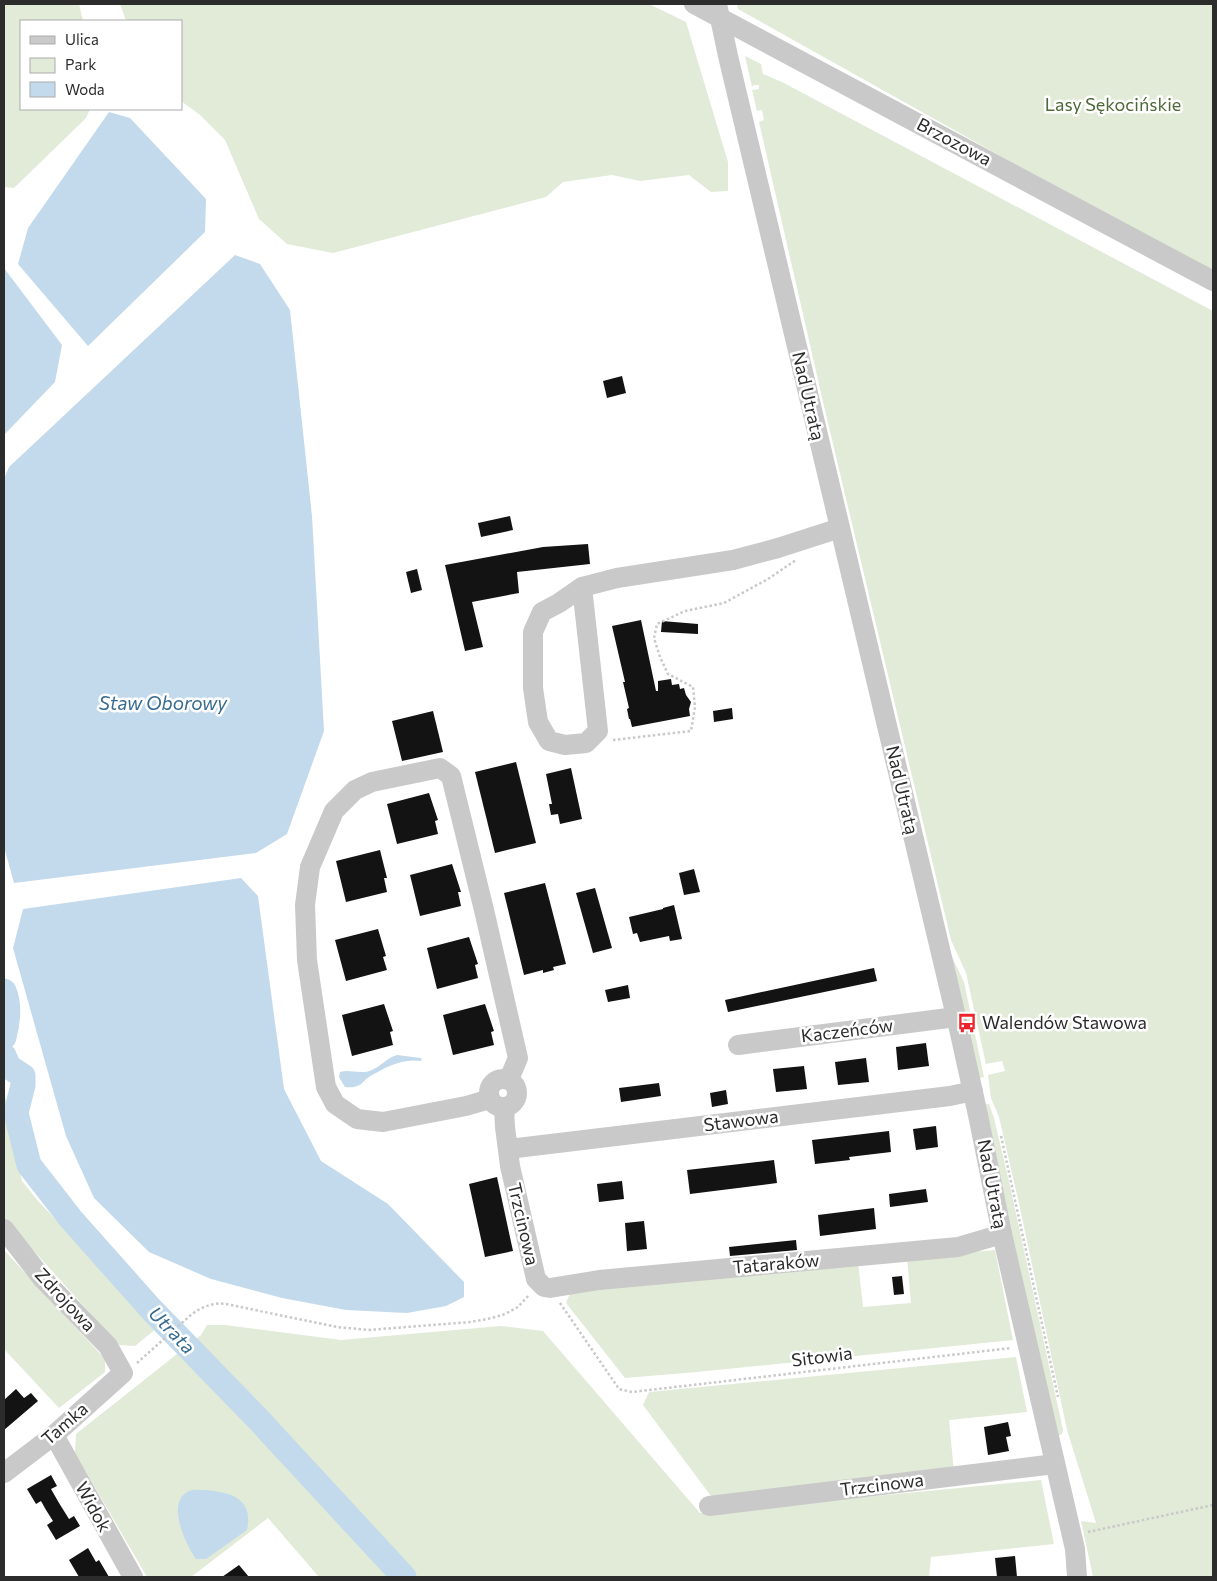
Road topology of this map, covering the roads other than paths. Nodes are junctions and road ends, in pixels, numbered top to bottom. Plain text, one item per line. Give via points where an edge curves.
1 (694, 4) edge
2 (719, 10) edge
3 (1213, 281) edge
4 (840, 528) junction
5 (582, 587) junction
6 (956, 1017) junction
7 (738, 1045) dead end
8 (973, 1091) junction
9 (497, 1103) junction
10 (508, 1149) junction
11 (4, 1229) edge
12 (1002, 1234) junction
13 (543, 1284) joint
14 (123, 1373) joint
15 (54, 1435) junction
16 (1055, 1464) junction
17 (4, 1473) edge
18 (709, 1506) dead end
19 (134, 1577) edge
20 (1077, 1577) edge

1 - 2 street, Brzozowa
2 - 3 street, Brzozowa
2 - 4 street, Nad Utratą
4 - 5 street via 732,560 617,578
4 - 6 street, Nad Utratą
5 - 5 street via 598,731 586,743 566,745 549,741 538,722 533,688 533,632 542,612
6 - 7 street, Kaczeńców
6 - 8 street, Nad Utratą
8 - 10 street, Stawowa
8 - 12 street, Nad Utratą
9 - 9 street via 512,1104 515,1101 516,1085 509,1080 518,1058 451,776 440,768 372,782 355,790 334,811 310,866 305,905 307,960 326,1088 334,1104 357,1119 383,1122
9 - 10 street, Trzcinowa
10 - 13 street, Trzcinowa
11 - 14 street, Zdrojowa via 42,1278 108,1346
12 - 13 street, Tataraków via 958,1247
12 - 16 street, Nad Utratą
14 - 15 street, Tamka
15 - 17 street, Tamka
15 - 19 street, Widok
16 - 18 street, Trzcinowa
16 - 20 street, Nad Utratą via 1075,1549

